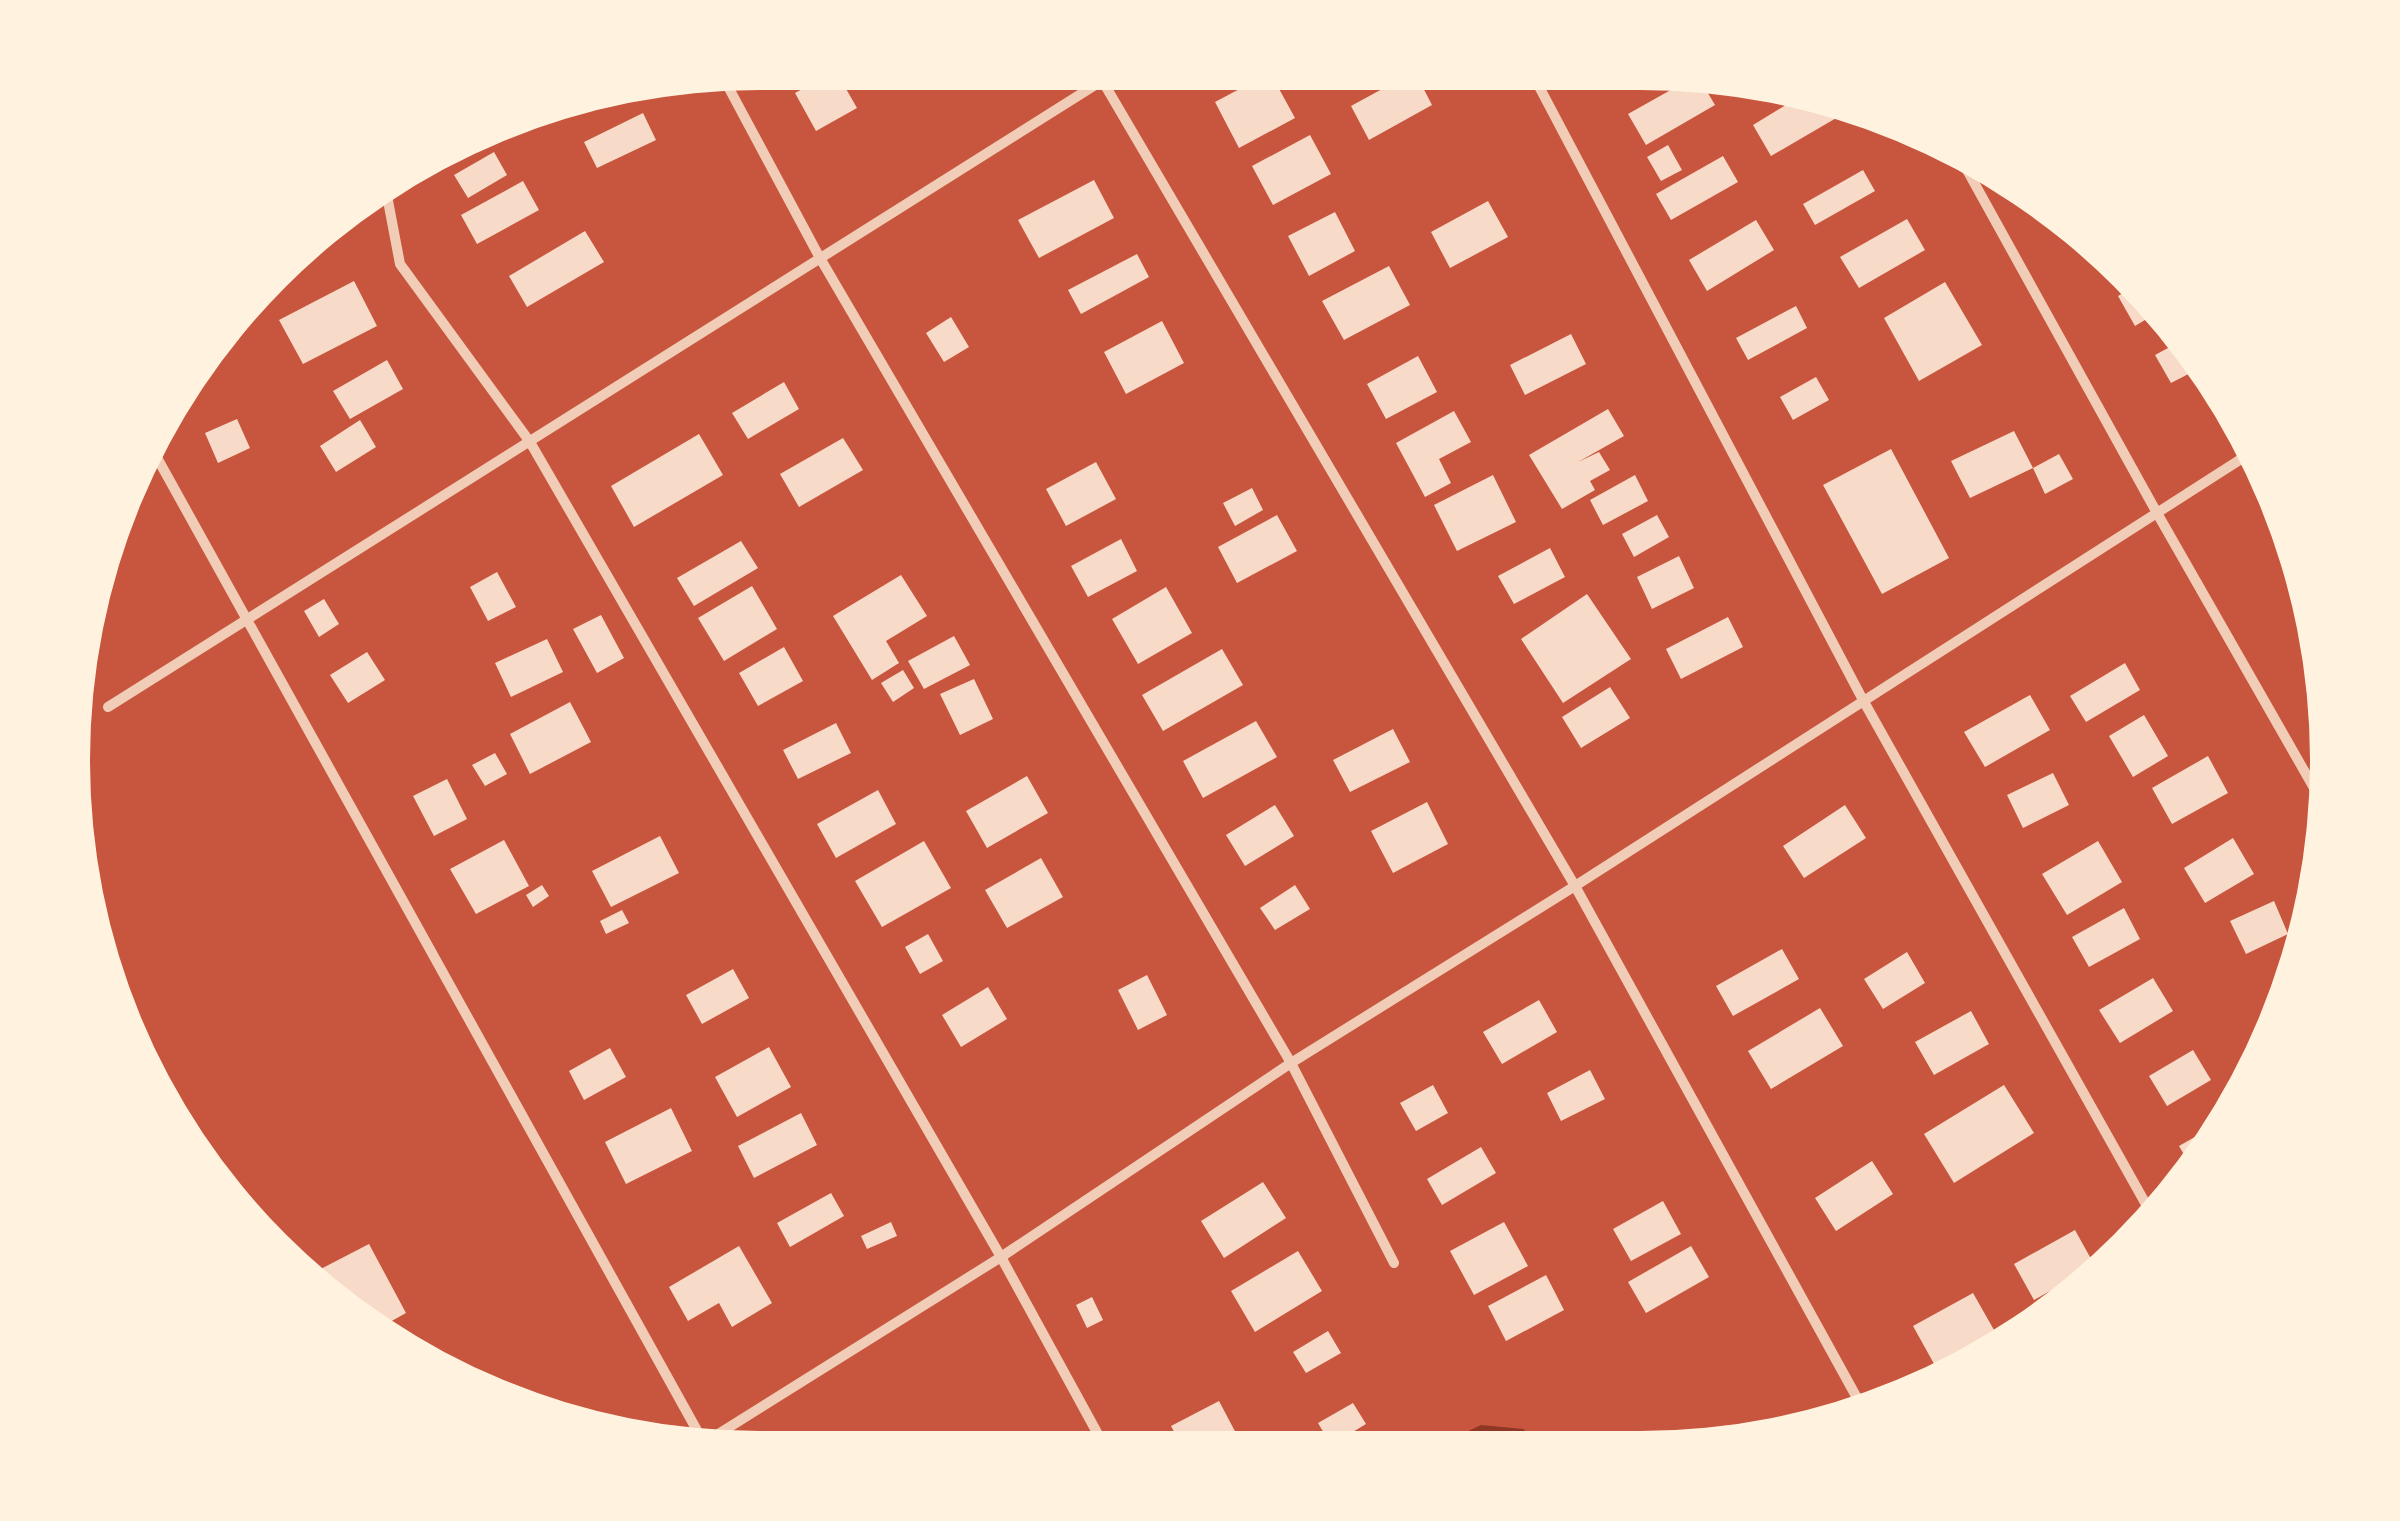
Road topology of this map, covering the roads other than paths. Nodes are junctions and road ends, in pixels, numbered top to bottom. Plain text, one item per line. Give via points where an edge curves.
1 (1082, 90) edge
2 (1112, 90) edge
3 (1541, 90) edge
4 (731, 91) edge
5 (1972, 178) edge
6 (388, 203) edge
7 (820, 258) junction
8 (530, 442) junction
9 (2239, 460) edge
10 (159, 463) edge
11 (2156, 514) junction
12 (248, 619) junction
13 (1863, 700) junction
14 (108, 707) dead end
15 (2310, 780) edge
16 (1576, 886) junction
17 (1291, 1064) junction
18 (2145, 1202) edge
19 (1001, 1258) junction
20 (1394, 1263) dead end
21 (1856, 1395) edge
22 (695, 1428) edge
23 (725, 1430) edge
24 (1096, 1431) edge

1 - 7 street
2 - 16 street
3 - 13 street
4 - 7 street
5 - 11 street
6 - 8 street via 400,264
7 - 8 street
7 - 17 street
8 - 12 street
8 - 19 street
9 - 11 street
10 - 12 street
11 - 13 street
11 - 15 street
12 - 14 street
12 - 22 street
13 - 16 street
13 - 18 street
16 - 17 street
16 - 21 street
17 - 19 street
17 - 20 street
19 - 23 street
19 - 24 street

